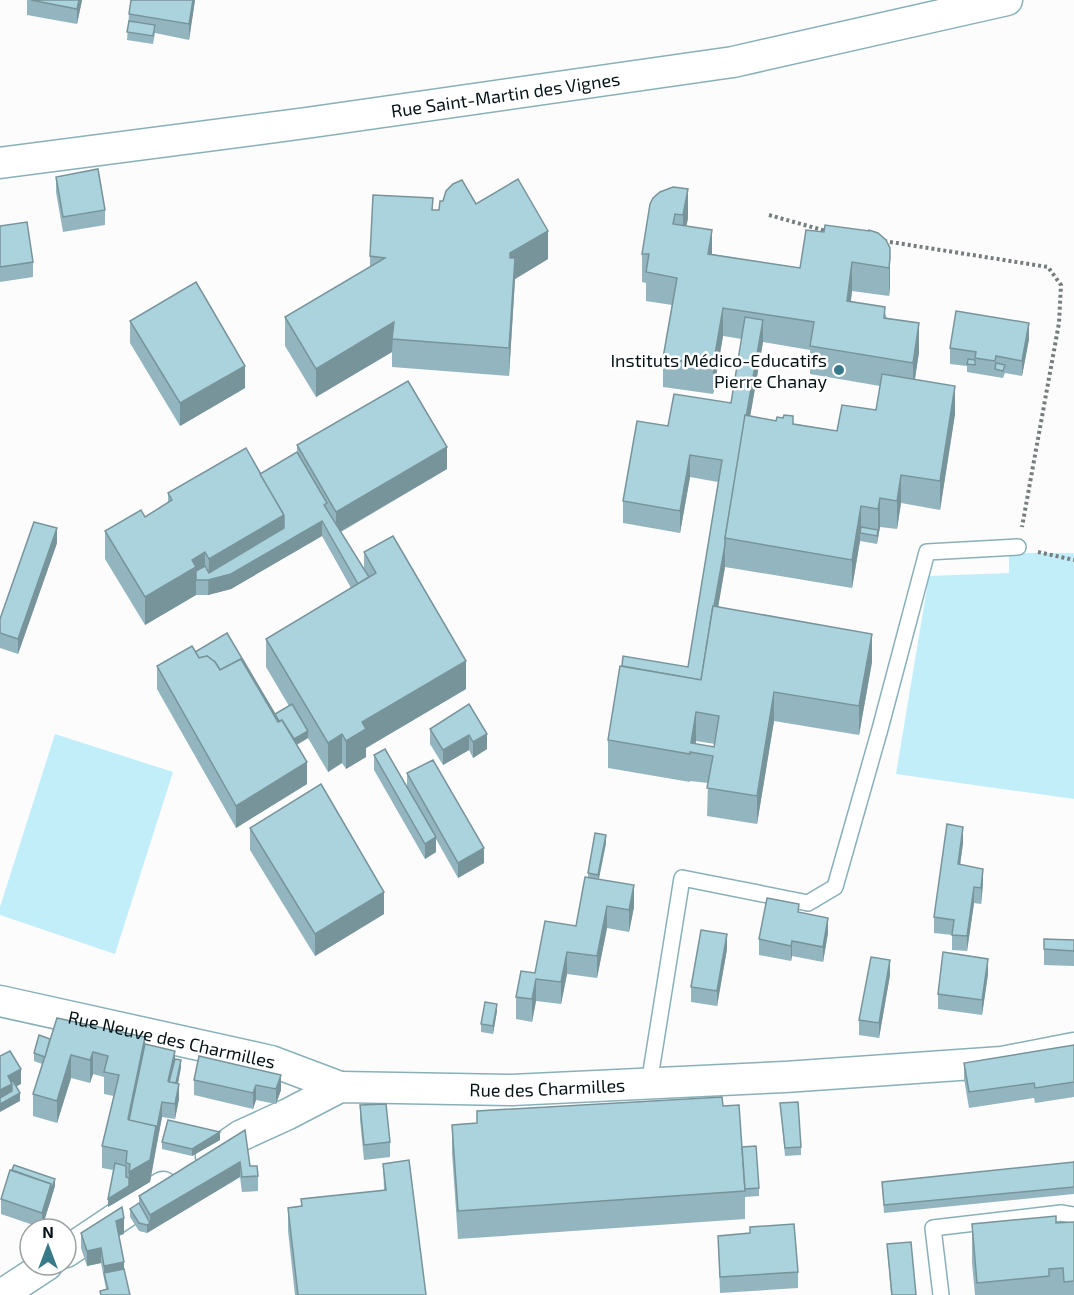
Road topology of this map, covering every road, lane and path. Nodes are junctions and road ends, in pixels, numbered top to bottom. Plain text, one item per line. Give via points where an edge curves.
1 (1007, 0) edge
2 (0, 163) edge
3 (769, 215) dead end
4 (833, 233) edge
5 (879, 240) edge
6 (1018, 547) junction
7 (1074, 560) edge
8 (0, 1001) edge
9 (1074, 1048) edge
10 (649, 1084) junction
11 (340, 1088) junction
12 (1074, 1215) edge
13 (78, 1244) edge
14 (25, 1277) edge
15 (7, 1287) edge
16 (941, 1295) edge

1 - 2 street, Rue Saint-Martin des Vignes via 733,62
3 - 4 path
5 - 6 path via 1048,267 1061,285 1059,323
6 - 7 path
6 - 10 lane via 927,552 835,887 808,903 682,879
8 - 11 street, Rue Neuve des Charmilles via 271,1061
9 - 10 street, Rue des Charmilles via 1002,1062
10 - 11 street, Rue des Charmilles via 512,1090
11 - 13 street, Rue des Charmilles via 240,1136
12 - 16 lane via 1061,1213 933,1228
14 - 15 street

